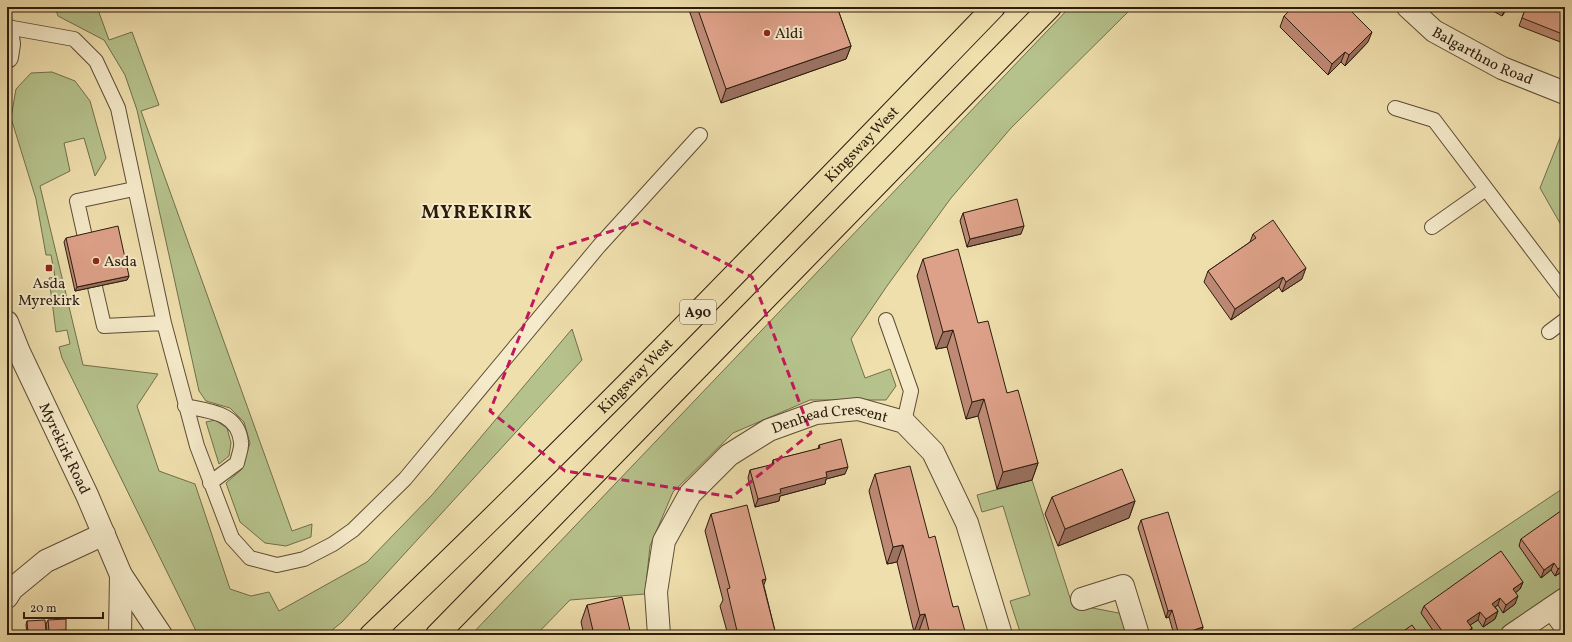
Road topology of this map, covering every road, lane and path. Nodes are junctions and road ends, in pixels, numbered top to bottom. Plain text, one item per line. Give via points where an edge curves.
1 (994, 7) edge
2 (1050, 7) edge
3 (1408, 7) edge
4 (7, 27) edge
5 (7, 30) edge
6 (7, 57) edge
7 (1565, 93) edge
8 (1395, 108) dead end
9 (700, 134) dead end
10 (134, 189) junction
11 (1486, 189) junction
12 (1432, 227) dead end
13 (85, 237) edge
14 (95, 287) edge
15 (1565, 293) edge
16 (886, 320) dead end
17 (1565, 320) edge
18 (7, 322) edge
19 (164, 322) junction
20 (1549, 332) dead end
21 (13, 355) edge
22 (185, 406) junction
23 (904, 422) junction
24 (210, 483) junction
25 (104, 534) junction
26 (120, 575) junction
27 (7, 597) edge
28 (1082, 599) dead end
29 (1559, 604) edge
30 (1565, 626) edge
31 (120, 635) edge
32 (161, 635) edge
33 (371, 635) edge
34 (437, 635) edge
35 (659, 635) edge
36 (1001, 635) edge
37 (1138, 635) edge
38 (1512, 635) edge

1 - 33 highway, Kingsway West / A90 via 606,404
2 - 34 highway, A90
3 - 7 street, Balgarthno Road via 1434,31 1502,68
4 - 10 lane via 74,39 96,61 118,108
5 - 6 street
8 - 11 lane via 1434,120
9 - 24 lane via 599,246 414,470 353,530 304,559 277,565 250,558 232,538
10 - 13 lane via 77,201
10 - 19 lane
11 - 12 lane
11 - 15 lane
14 - 19 lane via 104,326
16 - 23 lane via 911,391
17 - 20 lane
18 - 21 street, Myrekirk Road
19 - 22 lane
21 - 25 street, Myrekirk Road
22 - 24 lane
22 - 24 lane via 222,414 236,426 242,442 237,463
23 - 35 street, Denhead Crescent via 858,409 816,413 768,430 729,455 690,494 664,541 656,592
23 - 36 street, Denhead Crescent via 933,452 967,523
25 - 26 street, Myrekirk Road
25 - 27 street via 46,561
26 - 31 street
26 - 32 street
28 - 37 street via 1123,586
29 - 30 street
29 - 38 street

